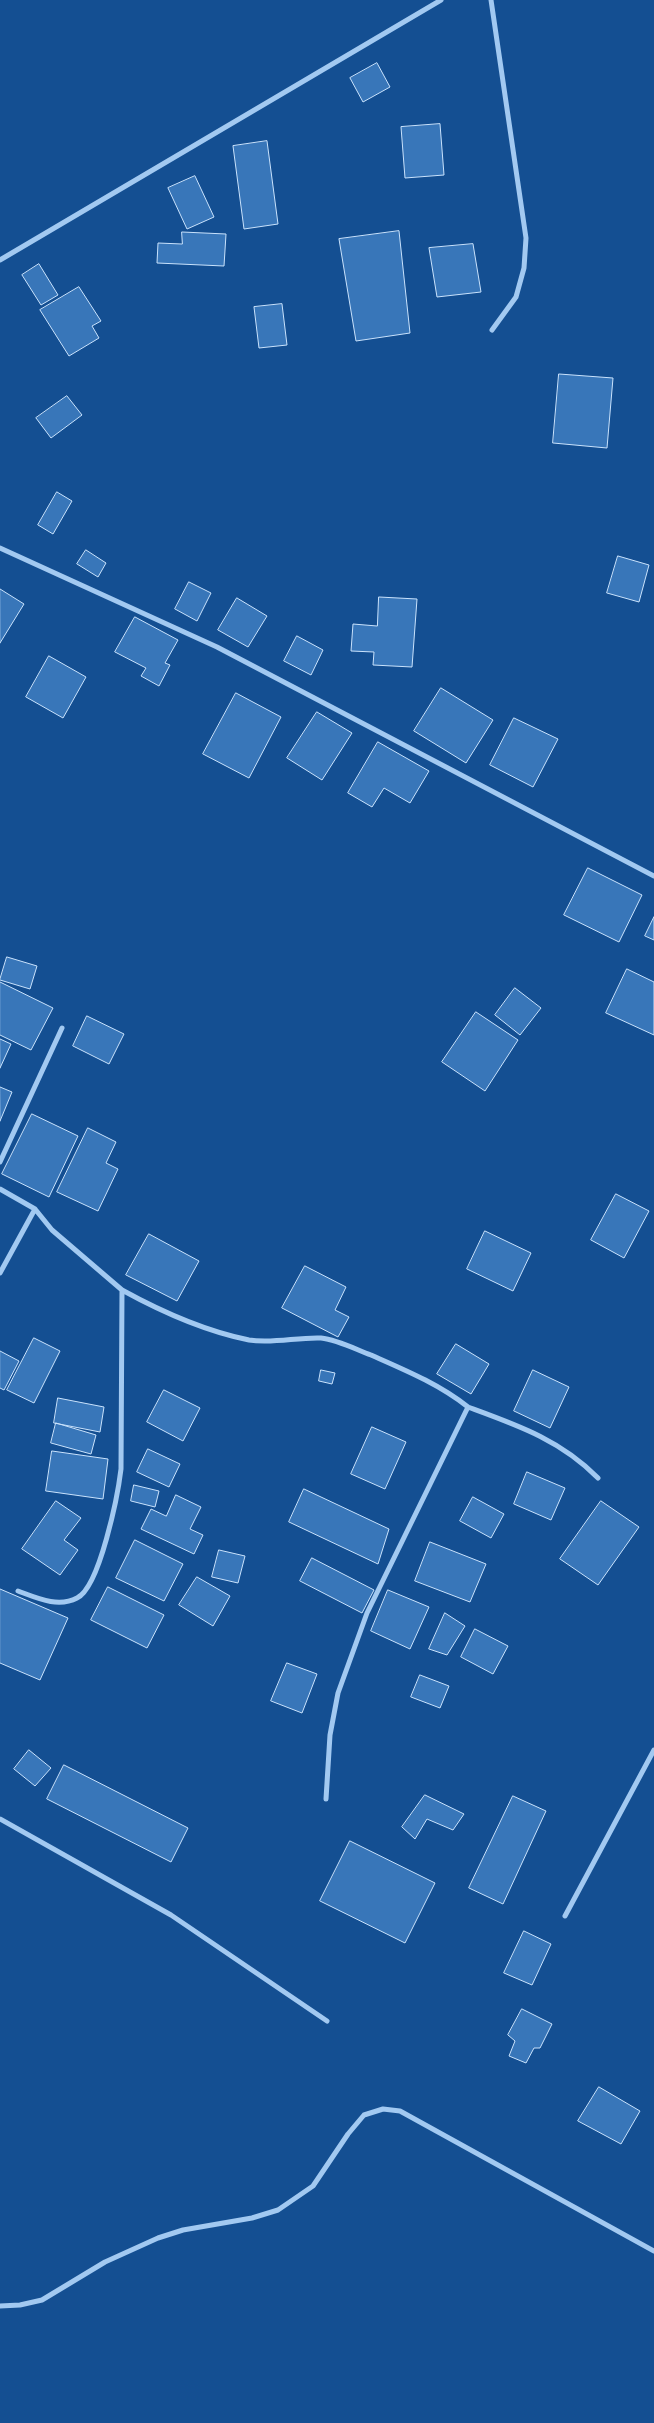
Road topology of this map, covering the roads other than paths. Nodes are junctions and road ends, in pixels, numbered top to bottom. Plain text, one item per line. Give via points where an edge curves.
1 (441, 0) edge
2 (491, 0) edge
3 (0, 260) edge
4 (492, 330) dead end
5 (0, 548) edge
6 (654, 876) edge
7 (62, 1028) dead end
8 (0, 1162) edge
9 (0, 1189) edge
10 (35, 1209) junction
11 (0, 1273) edge
12 (122, 1290) junction
13 (468, 1407) junction
14 (598, 1478) dead end
15 (18, 1591) dead end
16 (654, 1750) edge
17 (326, 1799) dead end
18 (0, 1819) edge
19 (566, 1916) dead end
20 (327, 2020) dead end
21 (654, 2251) edge
22 (0, 2306) edge

1 - 3 street
2 - 4 street via 526,238 524,268 516,296
5 - 6 street via 216,647
7 - 8 street
9 - 10 street
10 - 11 street
10 - 12 street via 52,1230
12 - 13 street via 157,1309 212,1331 251,1340 322,1338 347,1345 410,1372 449,1392
12 - 15 street via 121,1469 118,1496 92,1580 79,1598 63,1602 44,1601
13 - 14 street via 530,1430 580,1459
13 - 17 street via 367,1613 338,1693 330,1735
16 - 19 street
18 - 20 street via 171,1915
21 - 22 street via 400,2111 383,2108 364,2115 313,2186 278,2210 158,2238 105,2262 42,2300

